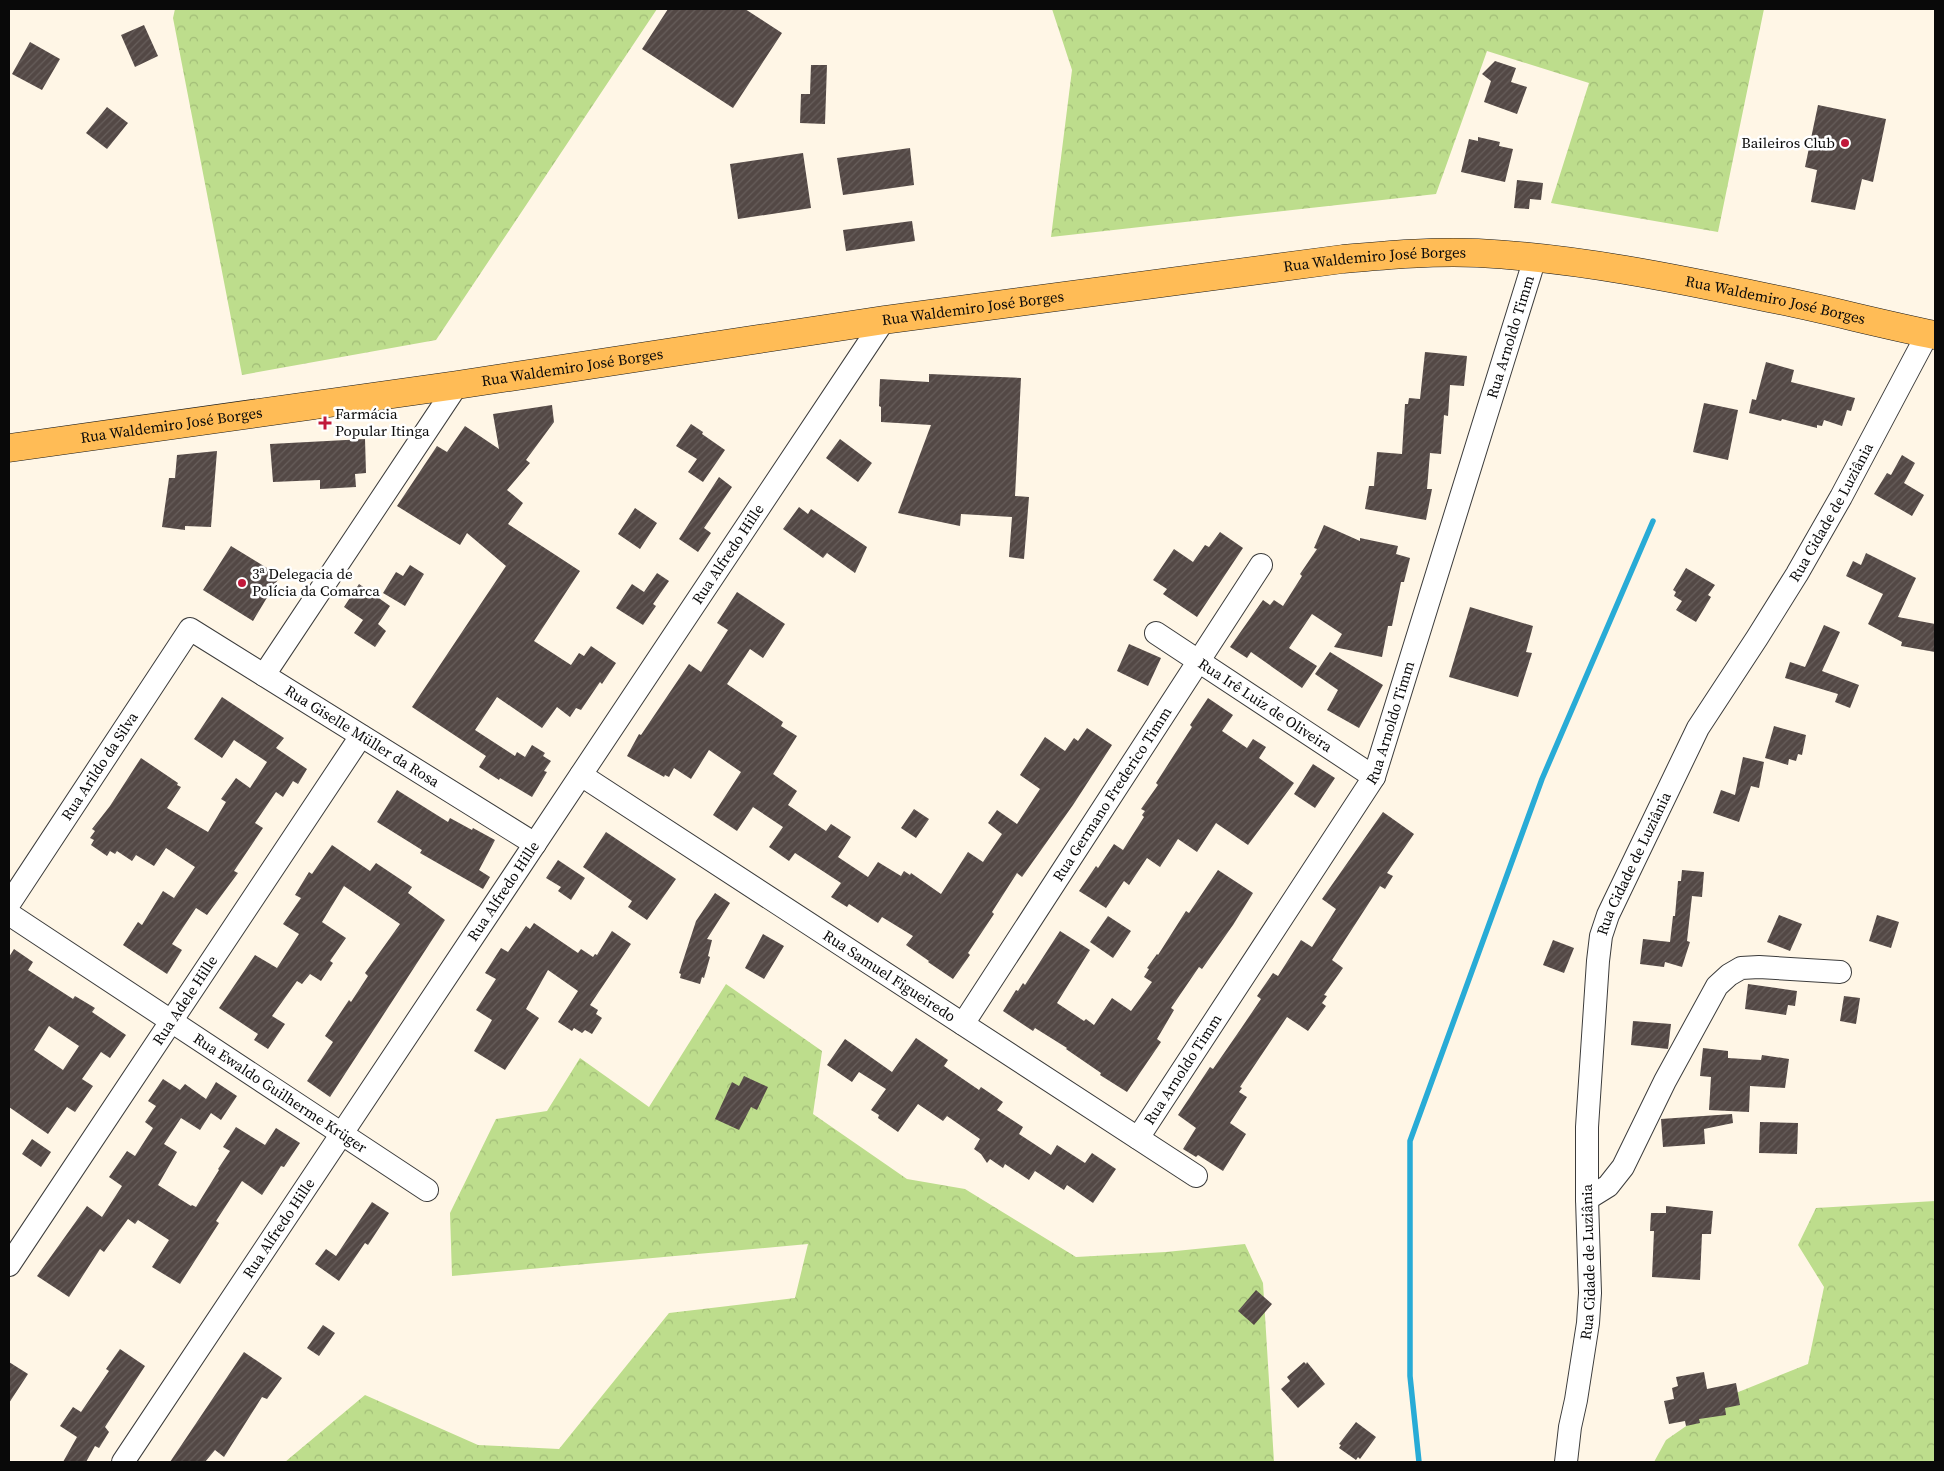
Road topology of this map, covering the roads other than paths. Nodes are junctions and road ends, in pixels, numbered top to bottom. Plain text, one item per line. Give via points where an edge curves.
1 (1536, 258) junction
2 (884, 320) junction
3 (1932, 334) edge
4 (457, 385) junction
5 (9, 448) edge
6 (1262, 565) dead end
7 (190, 629) joint
8 (1156, 633) dead end
9 (1199, 661) junction
10 (264, 675) junction
11 (361, 736) junction
12 (581, 775) junction
13 (1374, 777) junction
14 (535, 844) junction
15 (9, 904) edge
16 (9, 914) edge
17 (1840, 972) dead end
18 (171, 1021) junction
19 (964, 1024) junction
20 (342, 1134) junction
21 (1138, 1138) junction
22 (1196, 1176) dead end
23 (426, 1190) dead end
24 (1587, 1199) junction
25 (9, 1265) edge
26 (123, 1462) edge
27 (1566, 1462) edge

1 - 2 main road, Rua Waldemiro José Borges via 1438,252 1352,258
1 - 3 main road, Rua Waldemiro José Borges via 1652,275
1 - 13 street, Rua Arnoldo Timm
2 - 4 main road, Rua Waldemiro José Borges
2 - 12 street, Rua Alfredo Hille
3 - 24 street, Rua Cidade de Luziânia via 1797,574 1698,728 1608,915 1598,961 1587,1128
4 - 5 main road, Rua Waldemiro José Borges
4 - 10 street
6 - 9 street, Rua Germano Frederico Timm
7 - 10 street, Rua Giselle Müller da Rosa
7 - 15 street, Rua Arildo da Silva
8 - 9 street, Rua Irê Luiz de Oliveira
9 - 13 street, Rua Irê Luiz de Oliveira
9 - 19 street, Rua Germano Frederico Timm
10 - 11 street, Rua Giselle Müller da Rosa
11 - 14 street, Rua Giselle Müller da Rosa
11 - 18 street, Rua Adele Hille
12 - 14 street, Rua Alfredo Hille
12 - 19 street, Rua Samuel Figueiredo
13 - 21 street, Rua Arnoldo Timm
14 - 20 street, Rua Alfredo Hille
16 - 18 street, Rua Ewaldo Guilherme Krüger
17 - 24 street via 1759,967 1742,968 1729,975 1717,986 1623,1167 1608,1186
18 - 20 street, Rua Ewaldo Guilherme Krüger
18 - 25 street, Rua Adele Hille
19 - 21 street, Rua Samuel Figueiredo
20 - 23 street, Rua Ewaldo Guilherme Krüger
20 - 26 street, Rua Alfredo Hille
21 - 22 street, Rua Samuel Figueiredo
24 - 27 street, Rua Cidade de Luziânia via 1588,1323

